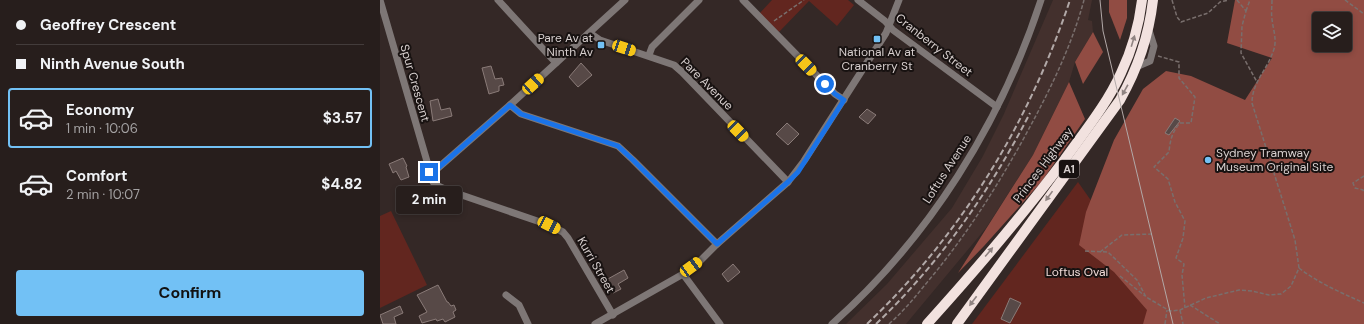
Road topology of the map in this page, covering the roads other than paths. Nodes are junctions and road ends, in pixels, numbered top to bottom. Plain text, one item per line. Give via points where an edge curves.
1 (380, 0) edge
2 (498, 0) edge
3 (624, 0) edge
4 (699, 0) edge
5 (743, 0) edge
6 (858, 0) edge
7 (899, 0) edge
8 (1041, 0) edge
9 (1142, 0) edge
10 (1153, 0) edge
11 (889, 26) junction
12 (1148, 27) junction
13 (590, 33) junction
14 (648, 55) junction
15 (556, 63) junction
16 (1136, 67) junction
17 (844, 100) junction
18 (510, 105) junction
19 (996, 107) junction
20 (429, 172) junction
21 (788, 182) junction
22 (717, 244) junction
23 (683, 274) junction
24 (506, 295) dead end
25 (613, 315) junction
26 (528, 324) edge
27 (595, 324) edge
28 (720, 324) edge
29 (832, 324) edge
30 (927, 324) edge
31 (956, 324) edge

1 - 20 street, Spur Crescent
2 - 15 street
3 - 13 street
4 - 14 street via 652,47
5 - 17 street via 835,94
6 - 11 street, Cranberry Street
7 - 11 street
8 - 19 street, Loftus Avenue via 1029,34
30 -> 9 highway, Princes Highway / A1 via 1021,215 1106,100 1126,61
10 - 12 highway, Princes Highway / A1
11 - 17 street
11 - 19 street, Cranberry Street
12 - 16 highway, Princes Highway / A1
12 - 16 street via 1154,46 1150,61
13 - 14 street, Pare Avenue via 600,40
13 - 15 street
14 - 21 street, Pare Avenue via 674,65 682,72
15 - 18 street
16 -> 31 highway, Princes Highway / A1 via 1120,100
17 - 21 street via 798,172
18 - 20 street via 438,168
18 - 22 street via 521,114 618,146
19 - 29 street, Loftus Avenue via 968,160 934,210 893,264
20 - 25 street, Kurri Street via 433,182 438,186 563,232
21 - 22 street
22 - 23 street
23 - 25 street
23 - 28 street
24 - 26 street via 519,305
25 - 27 street

